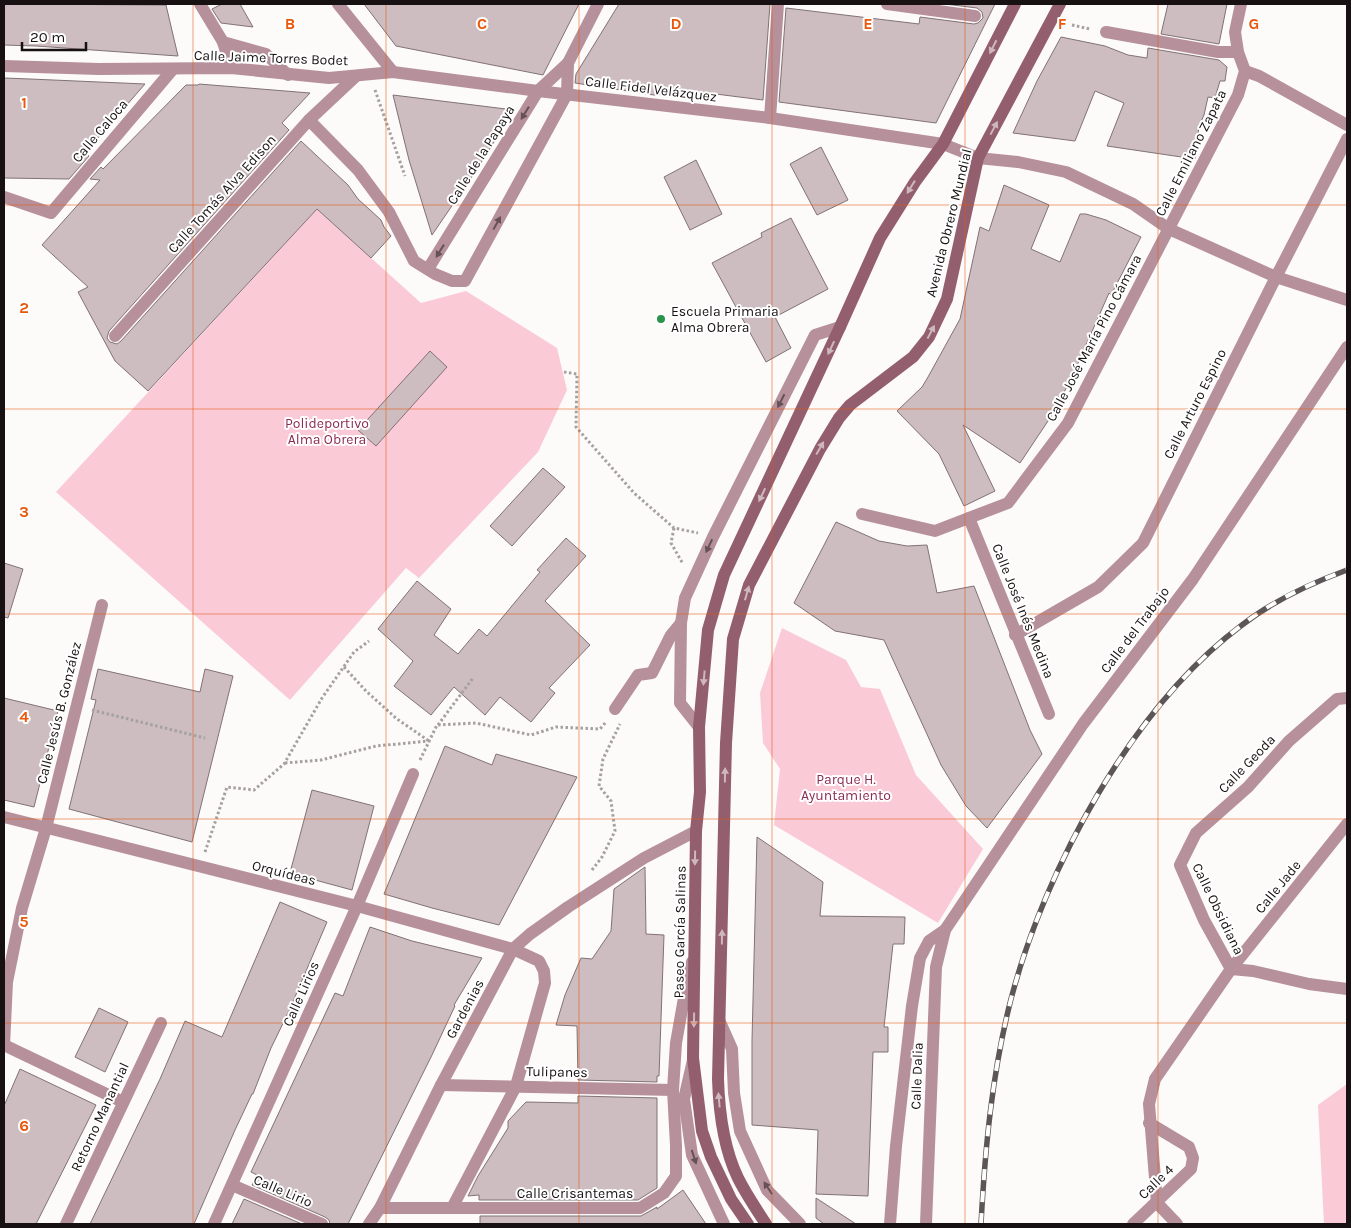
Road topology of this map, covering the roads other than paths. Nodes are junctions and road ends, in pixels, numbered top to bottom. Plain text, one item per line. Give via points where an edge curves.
1 (200, 4) edge
2 (338, 4) edge
3 (598, 4) edge
4 (778, 4) edge
5 (887, 4) edge
6 (1015, 4) edge
7 (1060, 4) edge
8 (1241, 4) edge
9 (975, 16) dead end
10 (1106, 32) dead end
11 (223, 42) junction
12 (1238, 52) junction
13 (568, 64) junction
14 (4, 66) edge
15 (230, 68) junction
16 (173, 70) junction
17 (1245, 71) junction
18 (393, 72) junction
19 (288, 75) junction
20 (356, 76) junction
21 (538, 91) junction
22 (567, 94) junction
23 (770, 118) junction
24 (309, 120) junction
25 (1347, 125) edge
26 (1347, 139) edge
27 (943, 144) junction
28 (978, 158) junction
29 (4, 197) edge
30 (1169, 229) junction
31 (428, 269) junction
32 (1276, 277) junction
33 (1347, 300) edge
34 (840, 327) junction
35 (115, 336) dead end
36 (1347, 347) edge
37 (862, 514) dead end
38 (969, 518) junction
39 (102, 606) dead end
40 (681, 623) junction
41 (708, 630) joint
42 (1016, 635) junction
43 (1347, 698) edge
44 (619, 713) road end
45 (1049, 714) dead end
46 (699, 728) junction
47 (413, 774) road end
48 (4, 817) edge
49 (1347, 824) edge
50 (46, 828) junction
51 (696, 831) junction
52 (1180, 865) joint
53 (357, 906) junction
54 (945, 930) junction
55 (513, 949) junction
56 (694, 957) junction
57 (1231, 969) junction
58 (1347, 988) edge
59 (720, 1022) junction
60 (161, 1023) dead end
61 (4, 1045) edge
62 (693, 1058) junction
63 (441, 1085) junction
64 (516, 1086) junction
65 (673, 1090) junction
66 (123, 1102) junction
67 (1150, 1123) junction
68 (232, 1185) junction
69 (1157, 1203) junction
70 (380, 1208) junction
71 (452, 1208) junction
72 (66, 1224) edge
73 (214, 1224) edge
74 (322, 1224) edge
75 (369, 1224) edge
76 (724, 1224) edge
77 (748, 1224) edge
78 (766, 1224) edge
79 (800, 1224) edge
80 (890, 1224) edge
81 (926, 1224) edge
82 (1133, 1224) edge
83 (1177, 1224) edge

1 - 11 street
2 - 18 street
3 - 13 street, Calle de la Papaya
4 - 23 street
5 - 9 street
6 -> 27 main road, Avenida Obrero Mundial
28 -> 7 main road, Avenida Obrero Mundial
8 - 12 street via 1235,32
10 - 12 street via 1218,52
11 - 15 street
11 - 19 street via 266,54
12 - 17 street
13 - 21 street, Calle de la Papaya
13 - 22 street, Calle de la Papaya
14 - 16 street, Calle Jaime Torres Bodet
15 - 16 street, Calle Jaime Torres Bodet
15 - 19 street, Calle Jaime Torres Bodet
16 - 29 street, Calle Caloca via 51,213
17 - 25 street
17 - 30 street, Calle Emiliano Zapata via 1238,95
18 - 20 street, Calle Fidel Velázquez
18 - 21 street, Calle Fidel Velázquez
19 - 20 street, Calle Jaime Torres Bodet
20 - 24 street, Calle Tomás Alva Edison
21 - 22 street, Calle Fidel Velázquez
21 -> 31 street, Calle de la Papaya
22 - 23 street, Calle Fidel Velázquez
31 -> 22 street, Calle de la Papaya via 452,281 465,281
23 - 27 street, Calle Fidel Velázquez
24 - 31 street via 358,170 389,212 414,261
24 - 35 street, Calle Tomás Alva Edison
26 - 32 street, Calle Arturo Espino
27 - 28 street, Calle Fidel Velázquez
27 -> 34 main road, Avenida Obrero Mundial via 914,182 880,238
28 - 30 street via 1066,172 1133,204
59 -> 28 main road, Avenida Obrero Mundial via 726,742 734,640 749,584 839,418 850,405 914,357 929,336 947,299
30 - 32 street
30 - 38 street, Calle José María Pino Cámara via 1068,423 1008,504
32 - 33 street
32 - 42 street, Calle Arturo Espino via 1143,543 1098,587
34 -> 40 street via 814,335 713,537 685,598
34 -> 41 main road, Avenida Obrero Mundial via 724,575
36 - 54 street, Calle del Trabajo via 1193,579 1083,724
37 - 38 street, Calle José María Pino Cámara via 935,531
38 - 42 street, Calle José Inés Medina
39 - 50 street, Calle Jesús B. González
40 - 44 street via 671,634 652,673 638,675
40 - 46 street via 680,703
41 -> 46 main road, Paseo García Salinas
42 - 45 street, Calle José Inés Medina
43 - 52 street, Calle Geoda via 1337,698 1289,741 1248,787 1196,833
46 - 51 main road, Paseo García Salinas via 700,792
47 - 53 street, Calle Lirios
48 - 50 street, Orquídeas
49 - 57 street, Calle Jade
50 - 53 street, Orquídeas
50 - 61 street, Calle Jesús B. González via 22,908 7,982
51 - 55 street, Gardenias via 644,858 553,918
51 -> 56 main road, Paseo García Salinas
52 - 57 street, Calle Obsidiana via 1204,920
53 - 55 street, Orquídeas
53 - 68 street, Calle Lirios
54 - 80 street via 929,941 920,958 896,1146
54 - 81 street, Calle Dalia via 936,967
55 - 63 street, Gardenias
55 - 64 street, Orquídeas via 539,961 545,983
56 -> 62 main road, Paseo García Salinas
56 - 65 street, Calle Crisantemas via 682,1004
57 - 58 street, Calle Obsidiana
57 - 67 street, Calle Jade via 1155,1079 1148,1104
78 -> 59 main road via 737,1176 726,1148 719,1102
79 -> 59 street via 767,1190 740,1131 732,1049
60 - 66 street, Retorno Manantial
61 - 66 street
62 -> 76 street via 684,1099 692,1155
62 - 77 main road, Paseo García Salinas via 702,1131 711,1157
63 - 64 street, Tulipanes
63 - 70 street, Gardenias
64 - 65 street, Tulipanes
64 - 71 street, Orquídeas
65 - 71 street, Calle Crisantemas via 676,1176 664,1193 640,1208
66 - 72 street, Retorno Manantial
67 - 69 street, Calle Jade
67 - 69 street, Calle 4 via 1189,1147 1192,1158 1191,1169
68 - 73 street, Calle Lirios
68 - 74 street, Calle Lirio
69 - 82 street, Calle 4
69 - 83 street
70 - 71 street, Calle Crisantemas
70 - 75 street, Gardenias

